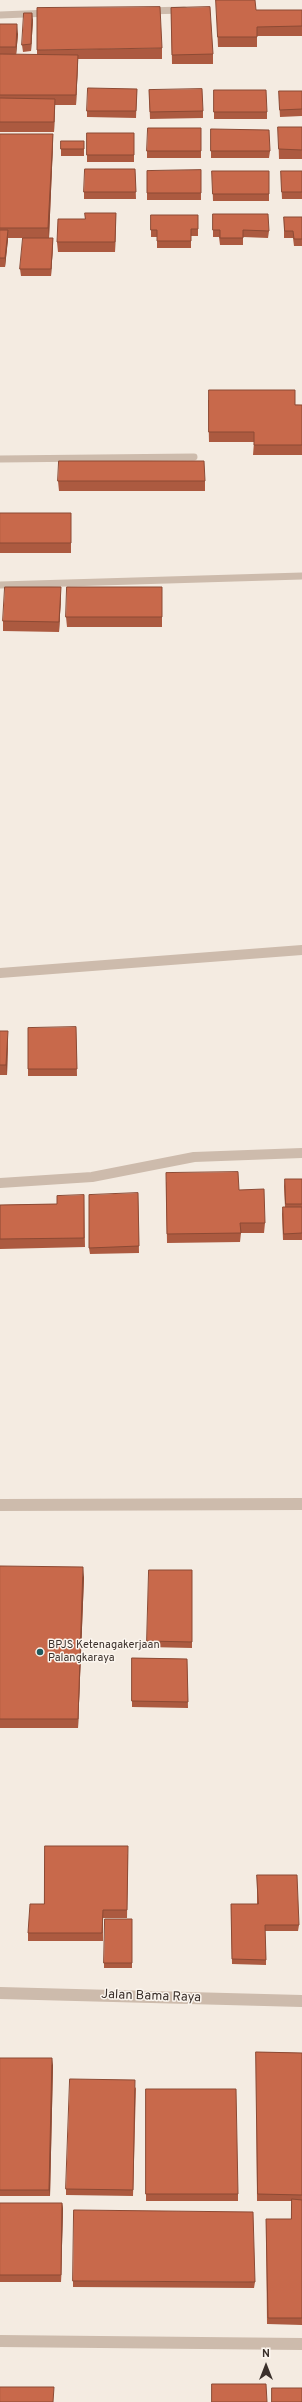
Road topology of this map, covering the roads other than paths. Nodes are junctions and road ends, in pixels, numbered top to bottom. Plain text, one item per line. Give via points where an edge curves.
1 (195, 9) edge
2 (141, 11) edge
3 (55, 13) edge
4 (0, 15) edge
5 (194, 457) dead end
6 (0, 458) edge
7 (302, 576) edge
8 (0, 585) edge
9 (302, 950) edge
10 (0, 973) edge
11 (302, 1153) edge
12 (0, 1183) edge
13 (302, 1504) edge
14 (0, 1505) edge
15 (0, 1993) edge
16 (302, 2001) edge
17 (0, 2341) edge
18 (302, 2344) edge

1 - 2 street
3 - 4 street
5 - 6 street
7 - 8 street
9 - 10 street
11 - 12 street via 194,1157 92,1177
13 - 14 street
15 - 16 street, Jalan Bama Raya
17 - 18 street

